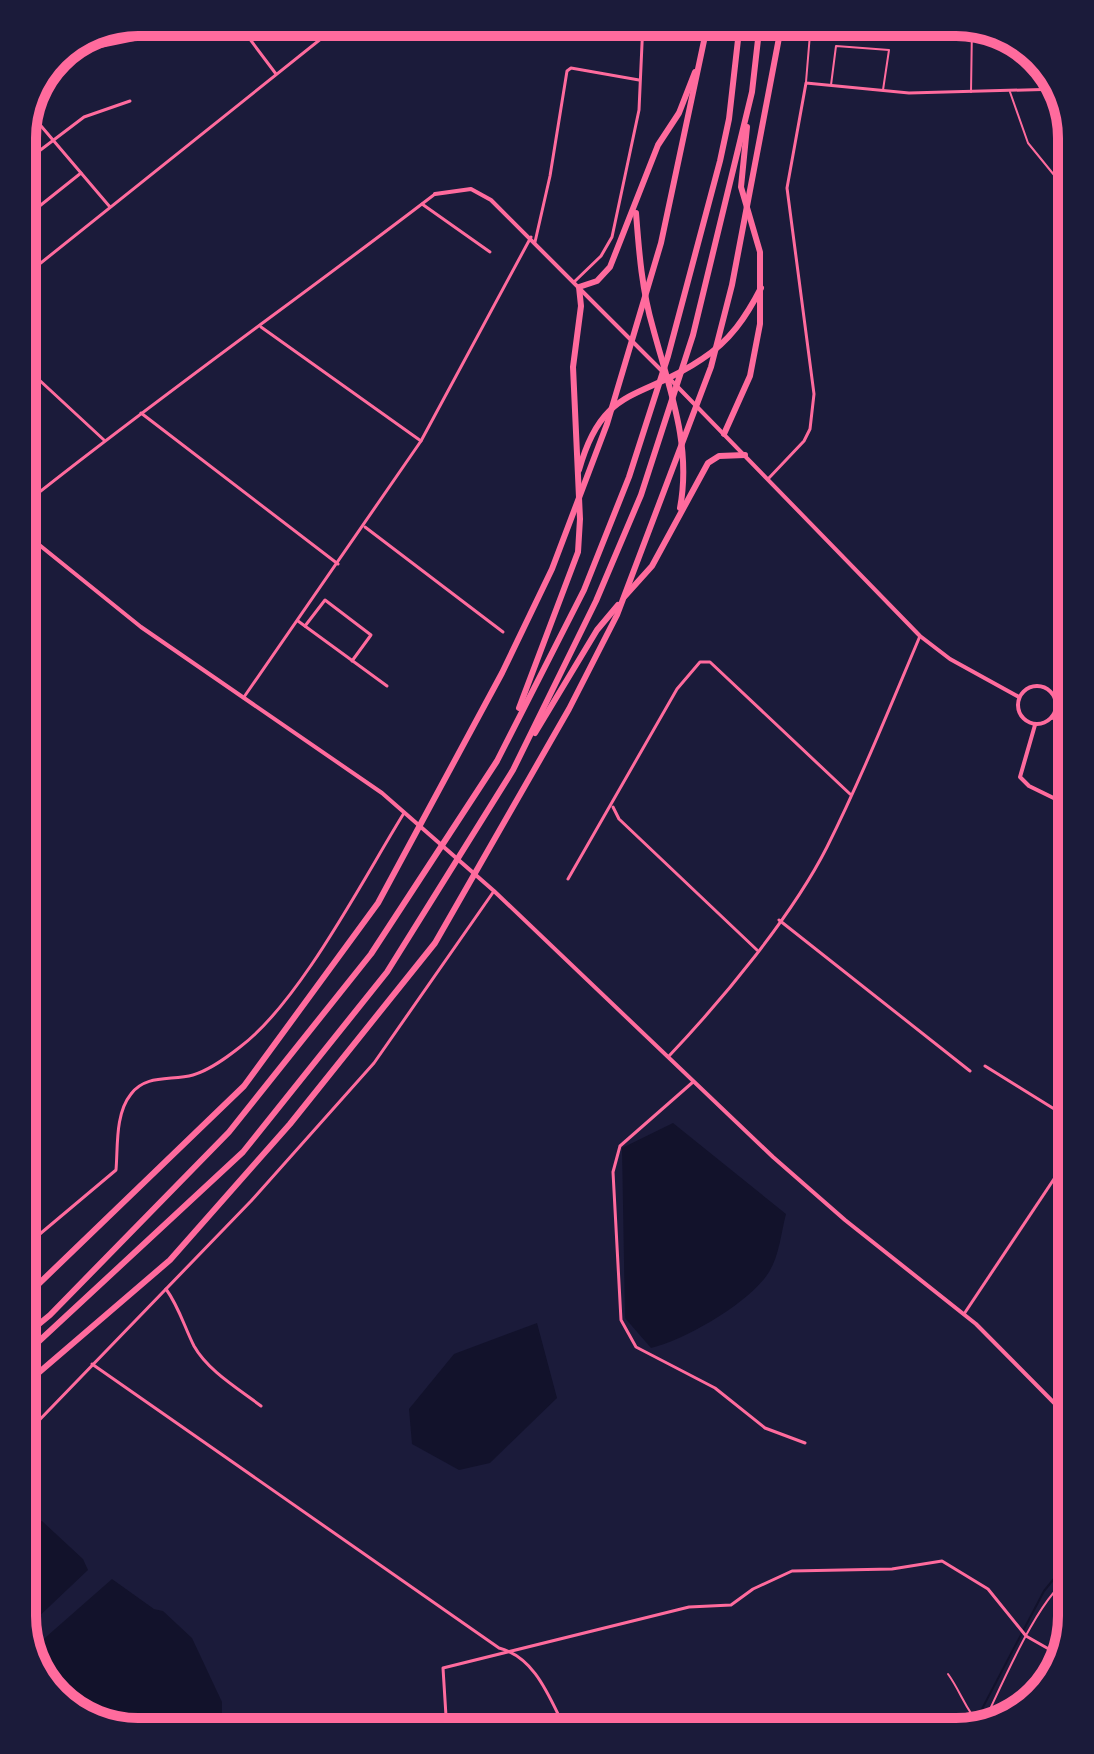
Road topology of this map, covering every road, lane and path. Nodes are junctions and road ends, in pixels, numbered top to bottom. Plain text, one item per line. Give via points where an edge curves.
1 (144, 36) edge
2 (248, 36) edge
3 (324, 36) edge
4 (642, 36) edge
5 (704, 36) edge
6 (705, 36) edge
7 (738, 36) edge
8 (758, 36) edge
9 (779, 36) edge
10 (810, 36) edge
11 (972, 37) edge
12 (93, 47) edge
13 (276, 74) junction
14 (639, 80) junction
15 (806, 83) junction
16 (831, 85) junction
17 (1045, 89) edge
18 (1010, 90) junction
19 (752, 92) junction
20 (883, 92) junction
21 (971, 92) junction
22 (130, 101) dead end
23 (37, 122) edge
24 (52, 141) junction
25 (36, 153) edge
26 (81, 173) junction
27 (1058, 180) edge
28 (435, 194) joint
29 (422, 204) junction
30 (110, 207) junction
31 (36, 209) edge
32 (635, 209) junction
33 (531, 237) junction
34 (535, 242) junction
35 (490, 252) dead end
36 (36, 267) edge
37 (576, 284) junction
38 (762, 286) junction
39 (261, 327) junction
40 (36, 377) edge
41 (668, 377) junction
42 (140, 412) junction
43 (724, 434) junction
44 (104, 440) junction
45 (421, 441) junction
46 (745, 455) junction
47 (577, 477) junction
48 (768, 479) junction
49 (36, 495) edge
50 (679, 518) junction
51 (365, 527) junction
52 (36, 542) edge
53 (338, 564) junction
54 (298, 621) junction
55 (305, 626) junction
56 (503, 632) dead end
57 (920, 636) junction
58 (352, 661) junction
59 (387, 686) dead end
60 (244, 697) junction
61 (1019, 697) junction
62 (1058, 718) edge
63 (1051, 719) junction
64 (1035, 725) junction
65 (506, 743) junction
66 (513, 770) junction
67 (850, 794) junction
68 (1058, 800) edge
69 (613, 806) junction
70 (404, 813) junction
71 (568, 879) dead end
72 (494, 891) junction
73 (779, 920) junction
74 (757, 950) junction
75 (669, 1056) junction
76 (985, 1066) dead end
77 (970, 1071) dead end
78 (694, 1080) junction
79 (1058, 1111) edge
80 (1058, 1173) edge
81 (36, 1237) edge
82 (36, 1287) edge
83 (166, 1289) junction
84 (964, 1314) junction
85 (36, 1326) edge
86 (36, 1344) edge
87 (92, 1364) junction
88 (36, 1375) edge
89 (261, 1406) dead end
90 (1058, 1407) edge
91 (36, 1423) edge
92 (805, 1443) dead end
93 (1058, 1585) edge
94 (1026, 1636) junction
95 (1052, 1651) edge
96 (512, 1652) junction
97 (948, 1674) dead end
98 (987, 1714) edge
99 (972, 1716) edge
100 (446, 1718) edge
101 (559, 1718) edge

1 - 12 street
2 - 13 street
3 - 13 street
4 - 14 street
5 - 32 highway via 693,80 658,145
6 - 82 highway via 661,243 607,424 552,569 488,700 378,903 244,1086
7 - 65 highway via 729,119 668,356 629,477 584,590
8 - 19 highway
9 - 88 highway via 711,367 617,615 569,709 435,943 290,1124 170,1260
10 - 15 lane
11 - 21 lane
13 - 30 street
14 - 34 street via 567,71
14 - 37 street via 639,110 612,237
15 - 16 street
15 - 48 street via 787,188 814,394 804,441
16 - 20 street
16 - 20 lane via 836,46 889,50
17 - 18 street
18 - 21 street
18 - 27 lane via 1028,143
19 - 38 highway via 741,187 760,252
19 - 66 highway via 693,335 641,495
20 - 21 street
22 - 24 street via 84,117
23 - 24 street
24 - 25 street
24 - 26 street
26 - 30 street
26 - 31 street
28 - 29 street
28 - 33 street via 471,189
29 - 35 street
29 - 39 street
30 - 36 street
32 - 37 highway via 610,267 597,281
32 - 41 highway via 646,299
33 - 34 street
33 - 45 street
34 - 37 street
37 - 41 street
37 - 47 highway via 581,306 573,367
38 - 41 highway via 725,341
38 - 43 highway via 750,376
39 - 42 street
39 - 45 street
40 - 44 street
41 - 43 street
41 - 47 highway via 631,392 604,413
41 - 50 highway via 681,432 685,482
42 - 44 street
42 - 53 street
43 - 46 street
44 - 49 street
45 - 51 street
46 - 48 street
46 - 50 highway via 719,456 708,463
47 - 65 highway via 578,552
48 - 57 street
50 - 66 highway via 652,566 597,630
51 - 53 street
51 - 56 street
52 - 60 street via 141,627
53 - 54 street
54 - 55 street
54 - 60 street
55 - 58 street
55 - 58 street via 325,600 371,635
57 - 61 street
57 - 67 street
58 - 59 street
60 - 70 street via 336,758
61 - 63 street via 1032,686 1048,689 1056,704
61 - 64 street via 1021,718
62 - 63 lane
63 - 64 street
64 - 68 street via 1020,777
65 - 85 highway via 371,954 229,1132
66 - 86 highway via 387,972 243,1152
67 - 69 street via 710,662 700,662 686,675
67 - 73 street via 826,850
69 - 71 street
69 - 74 street via 619,819
70 - 72 street
70 - 81 street via 295,989 243,1045 212,1066 192,1075 145,1081 130,1094 121,1113 116,1170
72 - 75 street
72 - 83 street via 374,1063
73 - 74 street
73 - 77 street
74 - 75 street
75 - 78 street
76 - 79 street
78 - 84 street via 845,1220
78 - 92 street via 620,1146 613,1172 621,1320 636,1347 715,1388 765,1428
80 - 84 street
83 - 87 street
83 - 89 street via 195,1347
84 - 90 street
87 - 91 street
87 - 96 street via 499,1648
93 - 94 lane
94 - 95 street
94 - 96 street via 988,1589 942,1561 892,1569 792,1571 764,1582 731,1605 689,1607
94 - 98 lane
96 - 100 street via 443,1668
96 - 101 street via 529,1664
97 - 99 lane

